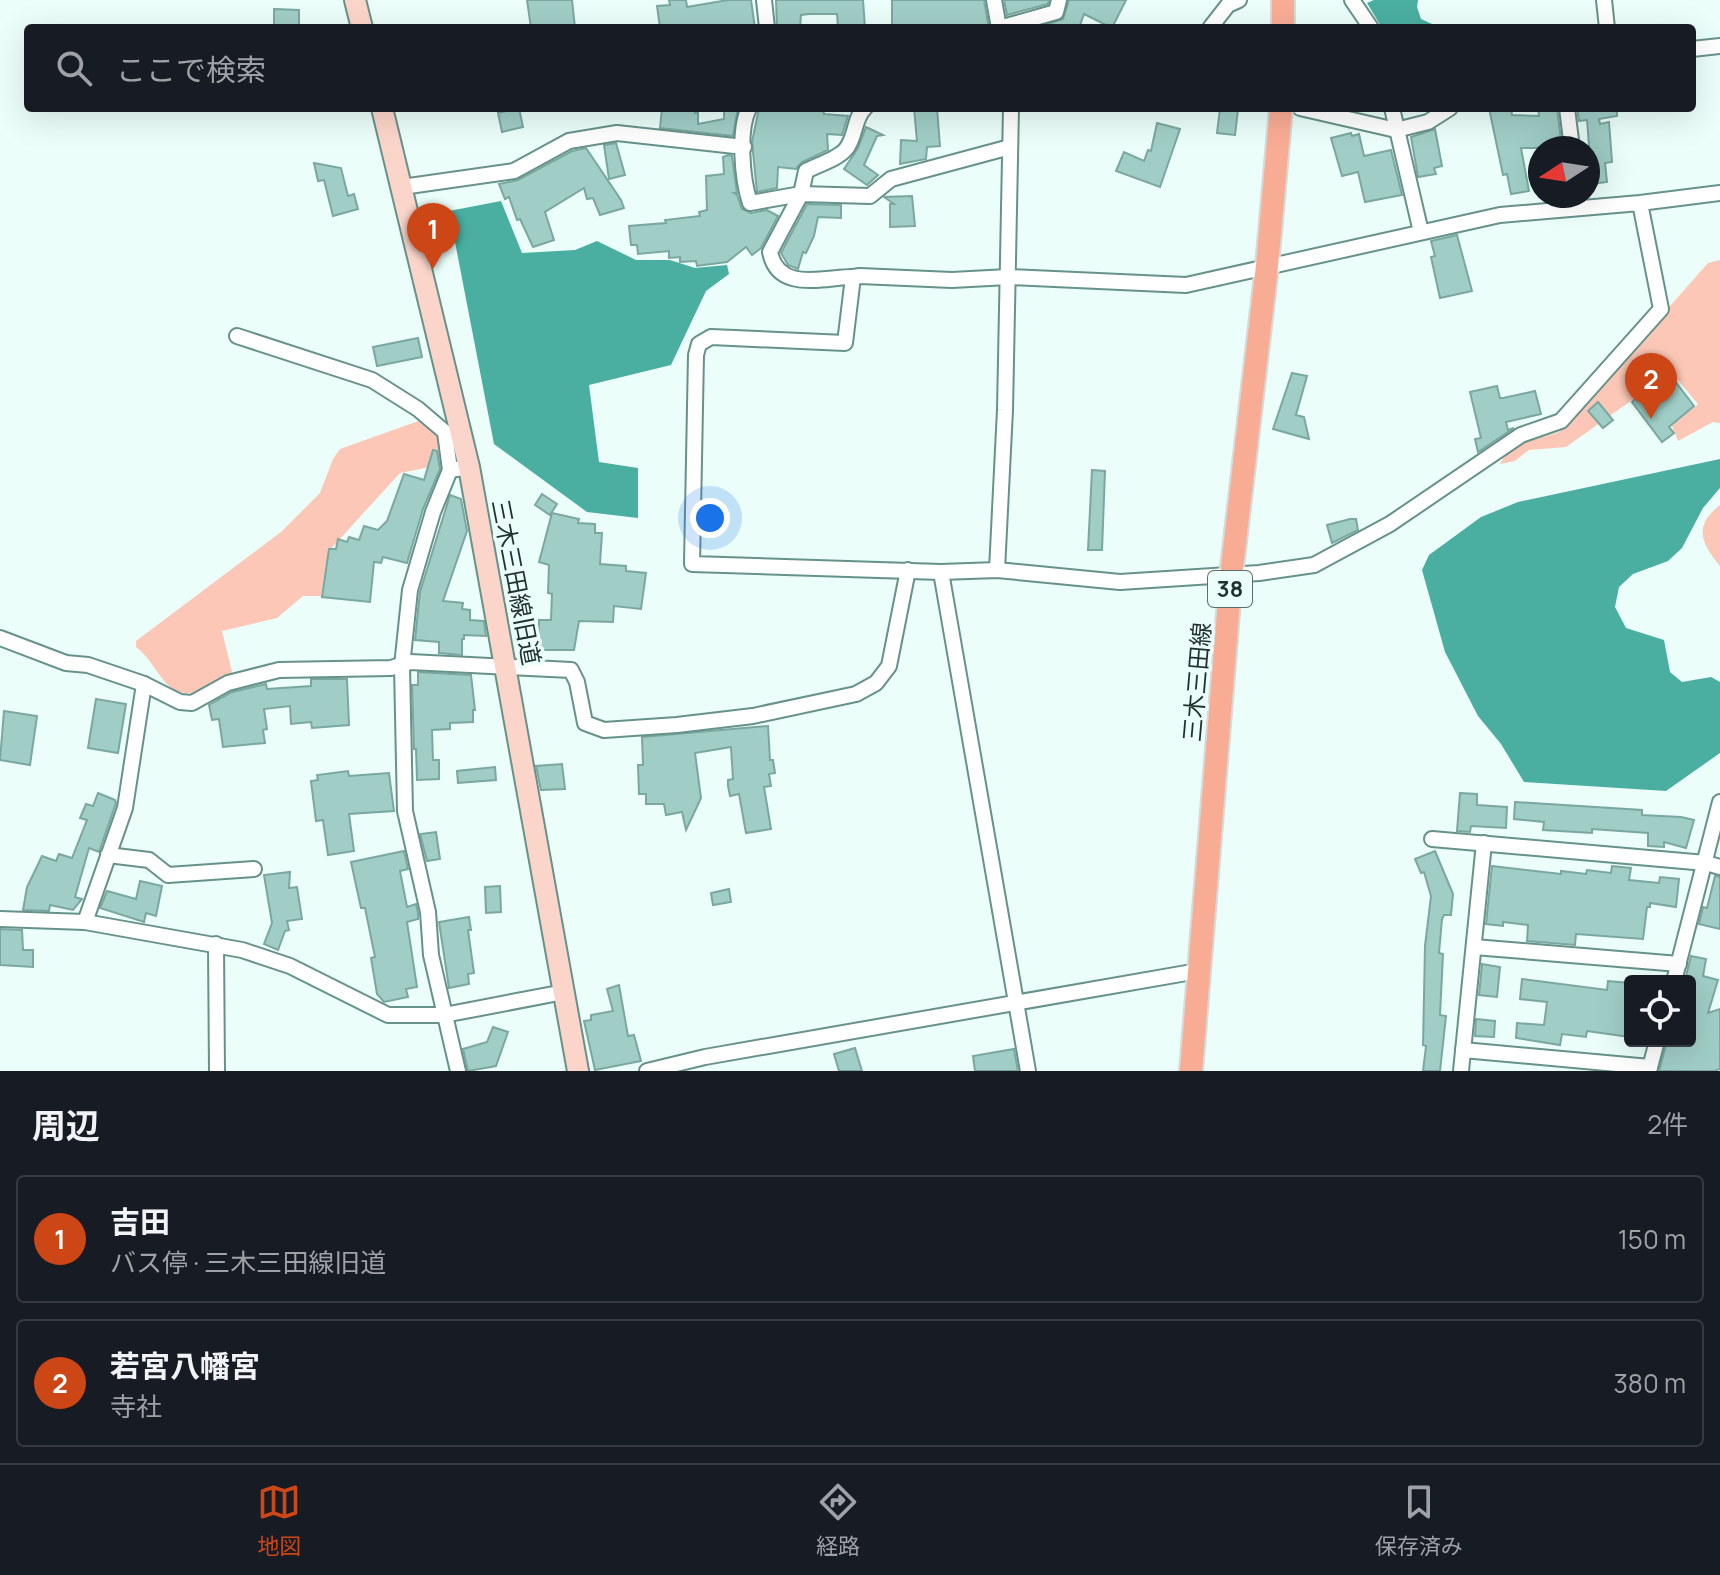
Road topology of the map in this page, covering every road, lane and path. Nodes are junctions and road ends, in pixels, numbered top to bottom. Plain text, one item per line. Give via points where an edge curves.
1 (355, 0) edge
2 (764, 0) edge
3 (994, 0) edge
4 (1059, 0) edge
5 (1239, 0) edge
6 (1283, 0) edge
7 (1352, 0) edge
8 (1604, 0) edge
9 (361, 24) edge
10 (767, 24) edge
11 (998, 24) edge
12 (1013, 24) edge
13 (1213, 24) edge
14 (1283, 24) edge
15 (1368, 24) edge
16 (1607, 24) edge
17 (1720, 46) edge
18 (1696, 49) edge
19 (383, 112) edge
20 (747, 112) edge
21 (860, 112) edge
22 (1011, 112) edge
23 (1281, 112) edge
24 (1317, 112) edge
25 (1393, 112) edge
26 (1444, 112) edge
27 (1568, 112) edge
28 (1396, 130) junction
29 (1570, 136) edge
30 (744, 147) junction
31 (1010, 147) junction
32 (402, 187) junction
33 (1720, 193) edge
34 (801, 194) junction
35 (1600, 202) edge
36 (1640, 203) junction
37 (1543, 208) edge
38 (1421, 232) junction
39 (1267, 266) junction
40 (853, 277) junction
41 (1008, 277) junction
42 (237, 336) dead end
43 (459, 468) junction
44 (908, 570) junction
45 (997, 570) junction
46 (941, 572) junction
47 (1231, 576) junction
48 (0, 638) edge
49 (402, 666) junction
50 (506, 666) junction
51 (144, 684) junction
52 (1720, 802) edge
53 (1432, 839) dead end
54 (1484, 843) junction
55 (108, 855) junction
56 (1713, 865) edge
57 (254, 869) dead end
58 (0, 919) edge
59 (85, 922) junction
60 (216, 944) junction
61 (1474, 947) junction
62 (1679, 964) junction
63 (1198, 971) junction
64 (1676, 975) edge
65 (564, 992) junction
66 (1017, 1004) junction
67 (444, 1015) junction
68 (1655, 1047) edge
69 (1463, 1050) junction
70 (1649, 1069) edge
71 (217, 1071) edge
72 (458, 1071) edge
73 (578, 1071) edge
74 (647, 1071) edge
75 (1028, 1071) edge
76 (1191, 1071) edge
77 (1461, 1071) edge

1 - 9 street
2 - 10 street
3 - 11 street
4 - 12 street via 1056,12
5 - 13 street
6 - 14 main road
7 - 15 street
8 - 16 street
17 - 18 street
19 - 32 street, 三木三田線旧道
20 - 30 street
21 - 34 street via 845,150 806,171
22 - 31 street
23 - 39 main road, 三木三田線 / 38
24 - 28 street
25 - 28 street
26 - 28 street
27 - 29 street
28 - 38 street
30 - 32 street via 617,133 569,141 514,171
30 - 34 street via 750,203
31 - 34 street via 891,179 870,196
31 - 41 street
32 - 43 street, 三木三田線旧道
33 - 36 street
34 - 40 street via 770,252 771,261 787,276 805,282
35 - 36 street
36 - 47 street via 1661,309 1561,421 1521,435 1390,524 1314,565
37 - 38 street
38 - 39 street
39 - 41 street via 1186,285
39 - 47 main road, 三木三田線 / 38
40 - 41 street
40 - 44 street via 845,343 711,337 699,344 692,564
41 - 45 street
42 - 43 street via 372,380 445,432
43 - 49 street via 433,512 410,590
43 - 50 street, 三木三田線旧道
44 - 46 street
44 - 50 street via 889,666 876,683 856,694 753,716 604,730 585,723 571,670
45 - 46 street
45 - 47 street via 1120,582
46 - 66 street
47 - 63 main road, 三木三田線 / 38
48 - 51 street
49 - 50 street
49 - 51 street via 279,670 228,683 192,703
49 - 67 street via 405,811
50 - 65 street, 三木三田線旧道
51 - 55 street via 125,808
52 - 56 street
53 - 54 street
54 - 56 street
54 - 61 street
55 - 57 street via 149,860 168,875
55 - 59 street
56 - 62 street
58 - 59 street
59 - 60 street
60 - 67 street via 290,966 388,1015
60 - 71 street
61 - 62 street
61 - 69 street
62 - 64 street
63 - 66 street
63 - 76 main road, 三木三田線 / 38
65 - 67 street
65 - 73 street, 三木三田線旧道
66 - 74 street
66 - 75 street
67 - 72 street
68 - 70 street
69 - 70 street
69 - 77 street

